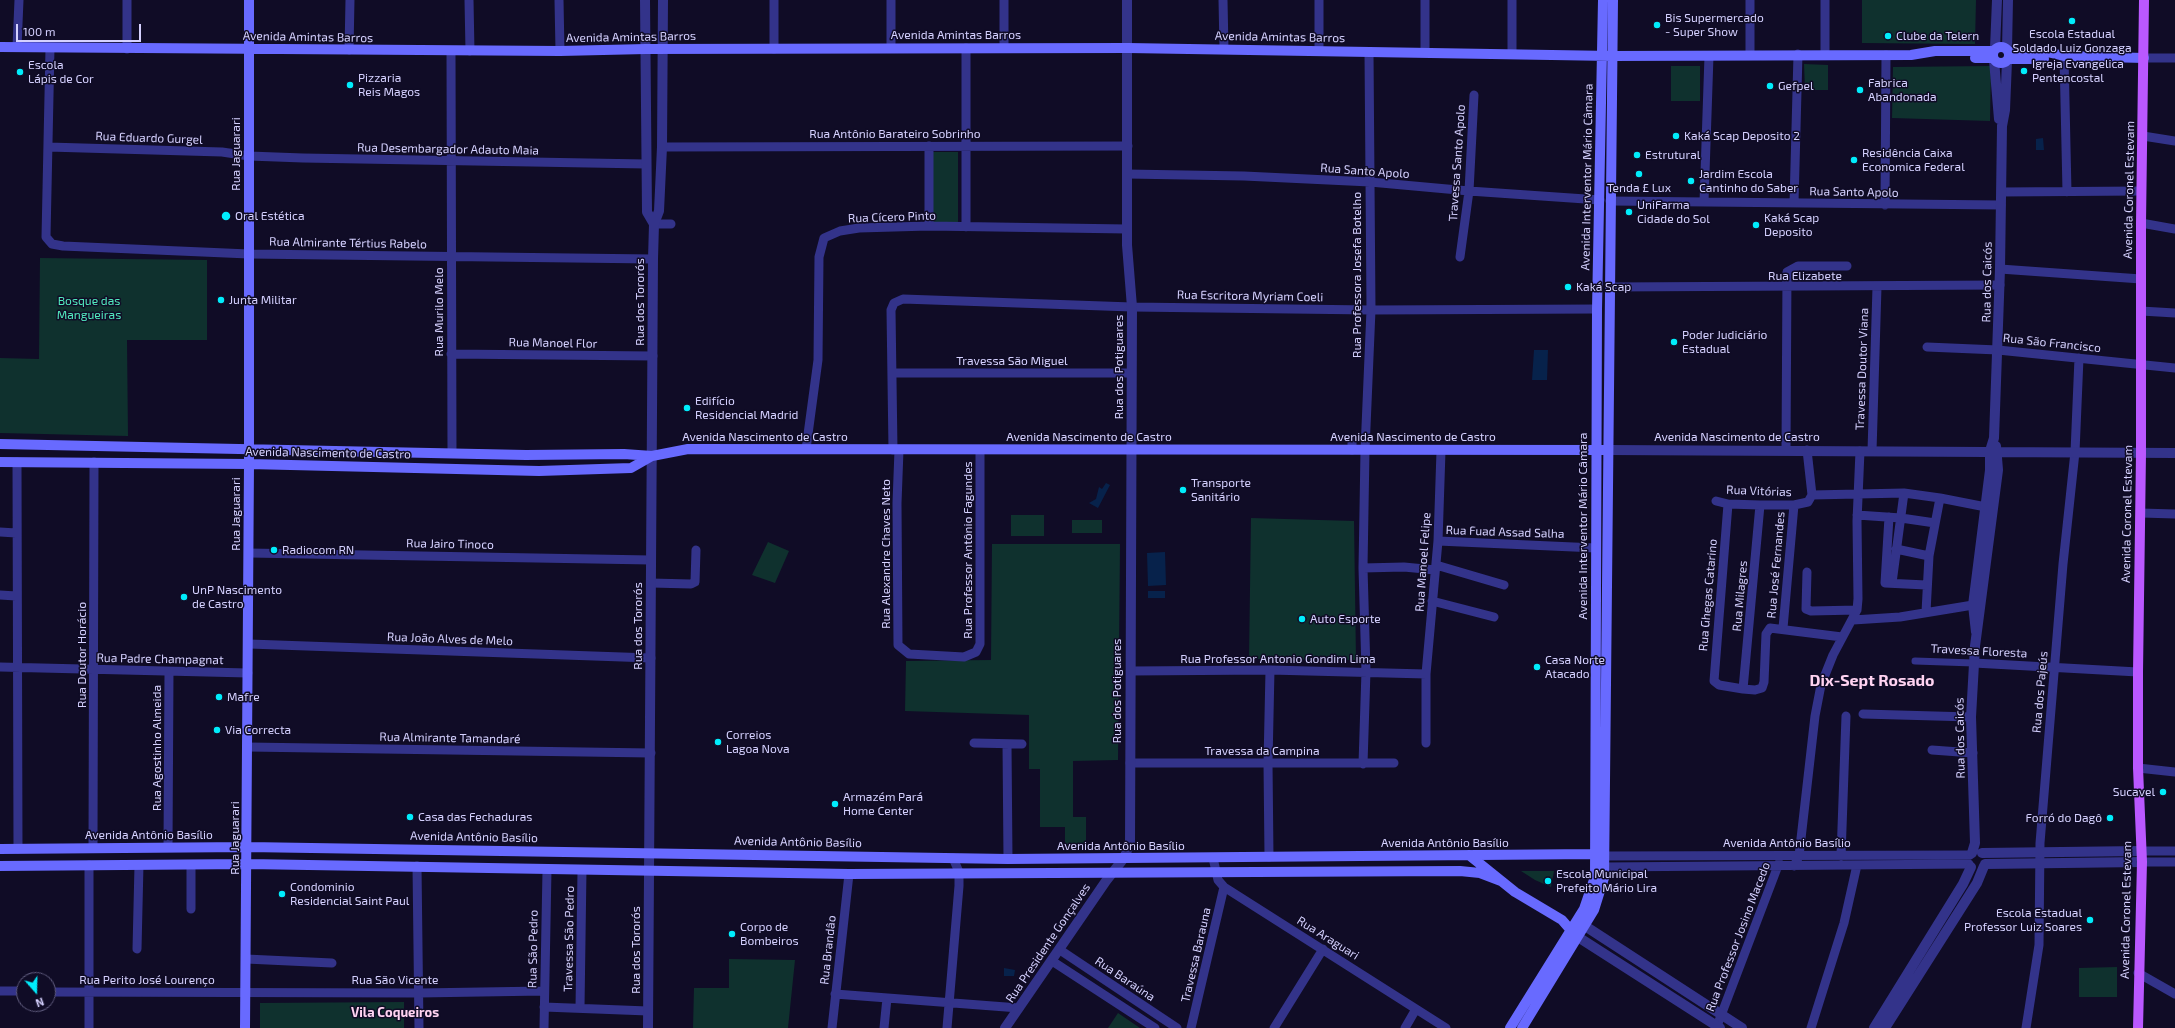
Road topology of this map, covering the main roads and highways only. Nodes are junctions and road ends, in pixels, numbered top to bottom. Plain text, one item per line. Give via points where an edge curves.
1 (249, 0) edge
2 (1603, 0) edge
3 (1613, 0) edge
4 (2144, 0) edge
5 (0, 47) edge
6 (249, 49) junction
7 (1994, 55) junction
8 (2008, 55) junction
9 (1607, 56) junction
10 (2144, 58) junction
11 (0, 444) edge
12 (118, 446) junction
13 (249, 449) junction
14 (1597, 449) junction
15 (1608, 450) junction
16 (398, 452) junction
17 (526, 455) junction
18 (652, 456) junction
19 (0, 462) edge
20 (133, 462) junction
21 (250, 464) junction
22 (372, 468) junction
23 (539, 471) junction
24 (1605, 706) junction
25 (248, 847) junction
26 (116, 848) junction
27 (357, 848) junction
28 (0, 849) edge
29 (1469, 855) junction
30 (1600, 855) junction
31 (248, 864) junction
32 (134, 865) junction
33 (0, 866) edge
34 (370, 866) junction
35 (1501, 881) junction
36 (1562, 920) junction
37 (1580, 924) junction
38 (1574, 934) junction
39 (245, 1028) edge
40 (1510, 1028) edge
41 (1522, 1028) edge
42 (2138, 1028) edge

1 - 6 main road, Rua Jaguarari
2 - 9 main road, Avenida Interventor Mário Câmara
3 - 9 main road, Avenida Interventor Mário Câmara
4 - 10 main road, Avenida Coronel Estevam
5 - 6 main road, Avenida Amintas Barros
6 - 9 main road, Avenida Amintas Barros via 560,51 1224,48
6 - 13 main road, Rua Jaguarari
7 - 8 main road via 2001,64
7 - 8 main road via 2002,46
7 - 9 main road, Avenida Amintas Barros via 1925,58 1911,55 1798,54
8 - 10 main road via 2047,52 2064,56
9 - 14 main road, Avenida Interventor Mário Câmara via 1597,309
9 - 15 main road, Avenida Interventor Mário Câmara via 1610,201
10 - 42 main road, Avenida Coronel Estevam via 2138,672 2138,768 2142,862
11 - 12 main road, Avenida Nascimento de Castro
12 - 13 main road, Avenida Nascimento de Castro
12 - 20 main road
13 - 16 main road, Avenida Nascimento de Castro
13 - 21 main road, Rua Jaguarari
14 - 15 main road, Avenida Nascimento de Castro
14 - 18 main road, Avenida Nascimento de Castro via 688,449
14 - 24 main road, Avenida Interventor Mário Câmara via 1596,548
15 - 24 main road, Avenida Interventor Mário Câmara
16 - 17 main road, Avenida Nascimento de Castro
16 - 22 main road
17 - 18 main road, Avenida Nascimento de Castro
17 - 23 main road
18 - 23 main road, Avenida Nascimento de Castro via 631,468
19 - 20 main road, Avenida Nascimento de Castro
20 - 21 main road, Avenida Nascimento de Castro
21 - 22 main road, Avenida Nascimento de Castro
21 - 25 main road, Rua Jaguarari
22 - 23 main road, Avenida Nascimento de Castro
24 - 30 main road, Avenida Interventor Mário Câmara
25 - 26 main road, Avenida Antônio Basílio
25 - 27 main road, Avenida Antônio Basílio
25 - 31 main road, Rua Jaguarari
26 - 28 main road, Avenida Antônio Basílio
26 - 32 main road
27 - 29 main road, Avenida Antônio Basílio via 1008,859
27 - 34 main road
29 - 30 main road, Avenida Antônio Basílio
29 - 35 main road
30 - 37 main road, Avenida Interventor Mário Câmara
30 - 37 main road, Avenida Interventor Mário Câmara via 1604,867 1599,897
31 - 32 main road
31 - 34 main road
31 - 39 main road, Rua Jaguarari
32 - 33 main road
34 - 35 main road via 849,874 1460,871 1480,873
35 - 36 main road
36 - 37 main road
36 - 38 main road
37 - 38 main road, Avenida Interventor Mário Câmara
38 - 40 main road, Avenida Interventor Mário Câmara
38 - 41 main road, Avenida Interventor Mário Câmara

